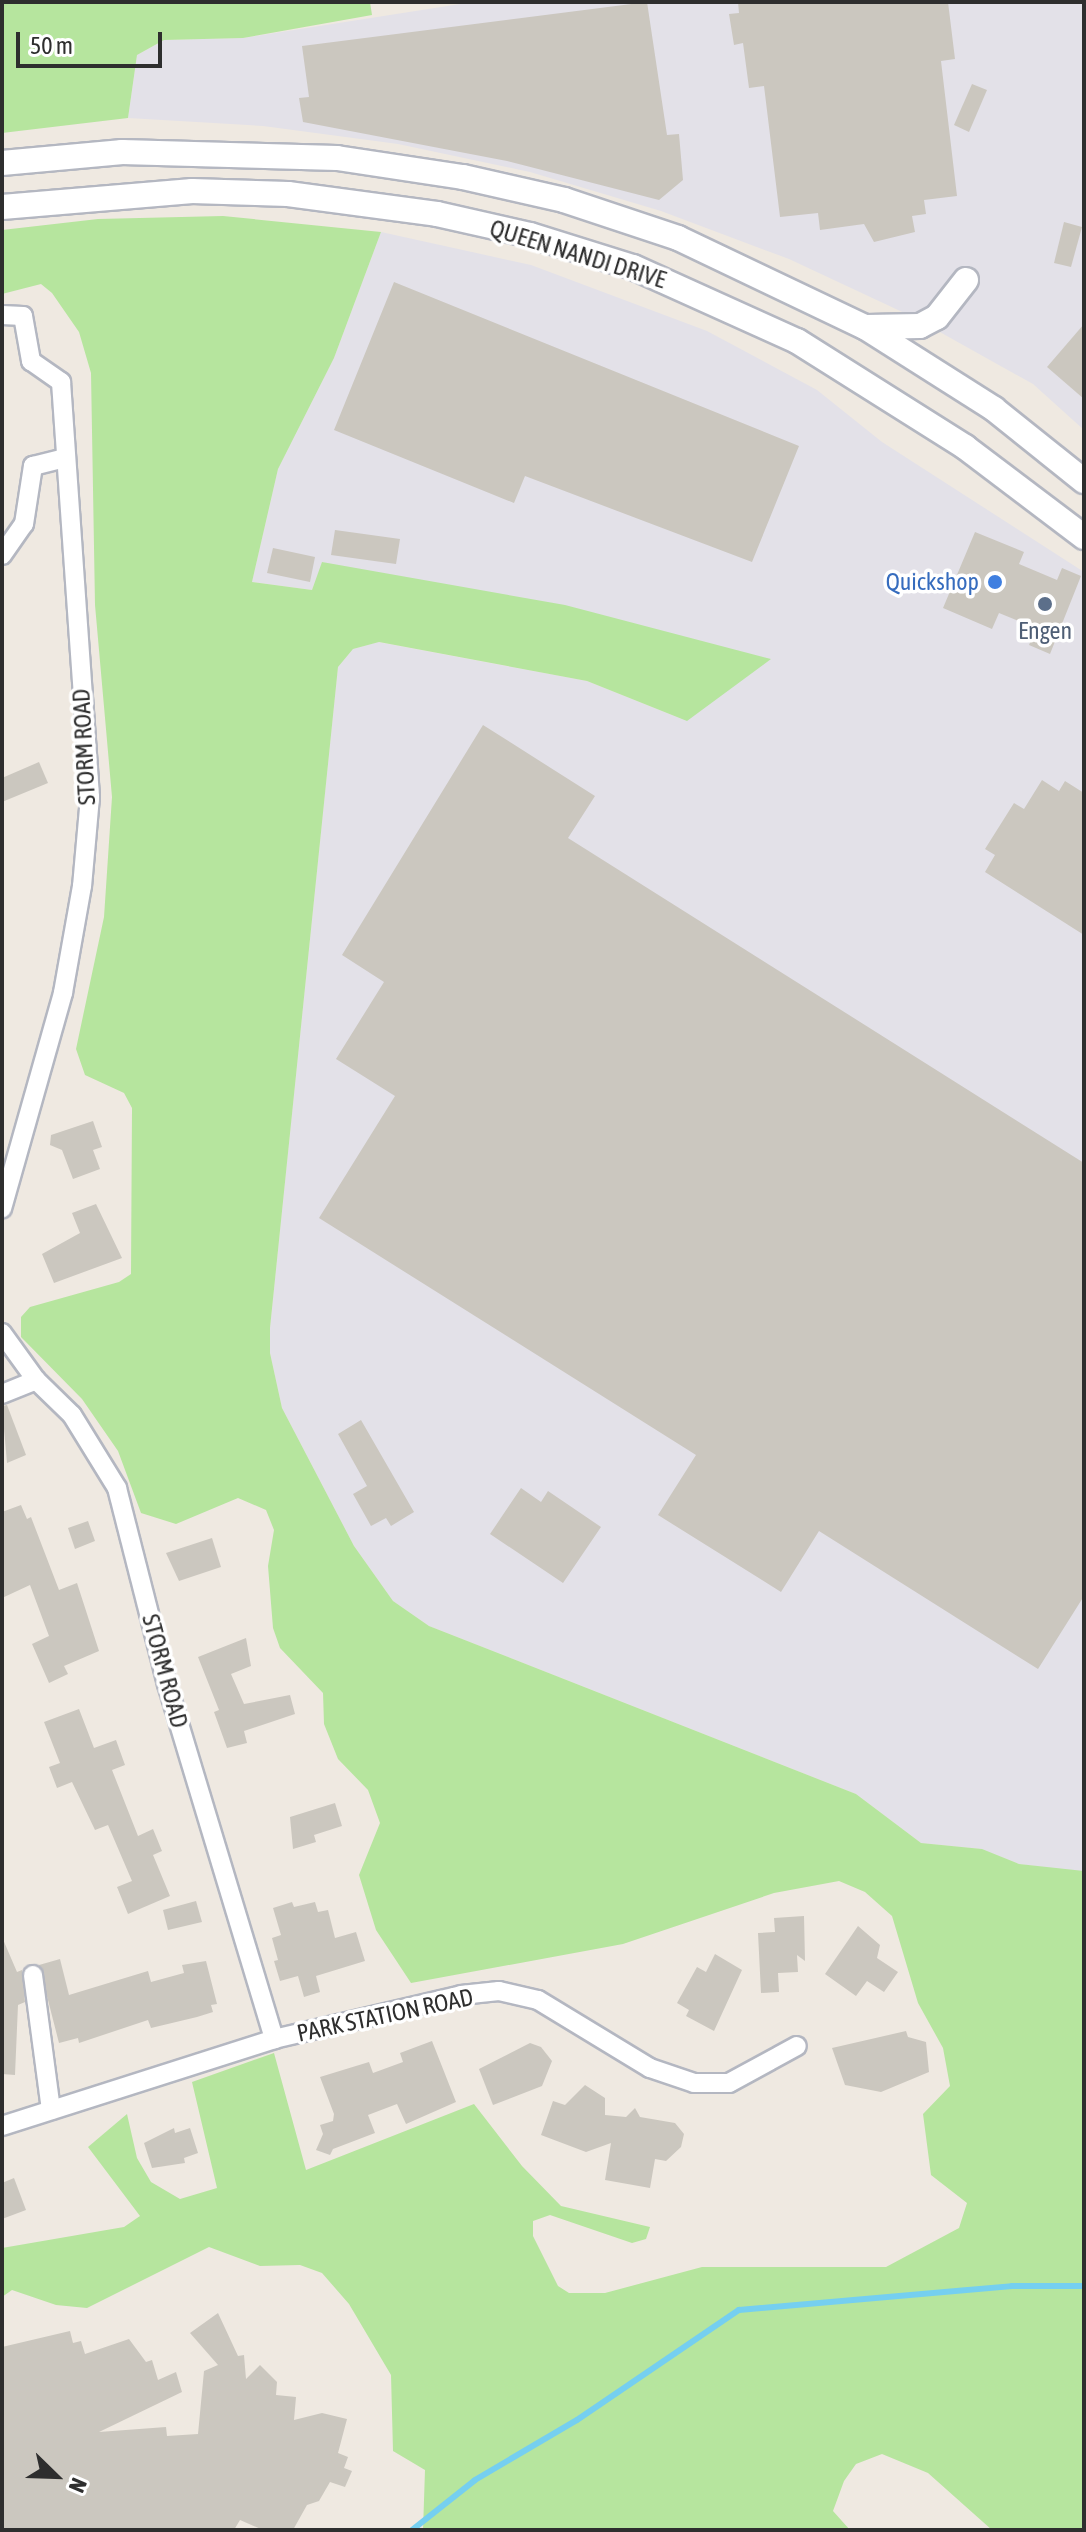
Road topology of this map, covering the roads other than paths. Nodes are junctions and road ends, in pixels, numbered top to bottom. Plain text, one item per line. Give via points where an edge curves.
1 (2, 163) edge
2 (2, 207) edge
3 (966, 280) dead end
4 (2, 315) edge
5 (865, 327) junction
6 (65, 458) junction
7 (1084, 481) edge
8 (1084, 537) edge
9 (2, 555) edge
10 (2, 1209) edge
11 (2, 1333) edge
12 (36, 1380) junction
13 (2, 1394) edge
14 (33, 1975) dead end
15 (274, 2039) junction
16 (797, 2046) dead end
17 (51, 2110) junction
18 (2, 2126) edge

1 - 5 main road, QUEEN NANDI DRIVE via 122,152 238,152 337,158 463,177 564,200 678,238
2 - 8 main road, QUEEN NANDI DRIVE via 192,191 288,194 437,214 530,235 633,267 797,341 965,447
3 - 5 main road via 937,317 920,326
4 - 6 street, STORM ROAD via 23,316 31,361 61,382
5 - 7 main road, QUEEN NANDI DRIVE via 994,409
6 - 9 street via 33,466 24,524
6 - 10 street, STORM ROAD via 90,797 63,993
11 - 12 street, STORM ROAD
12 - 13 street
12 - 15 street, STORM ROAD via 72,1415 117,1488 167,1684
14 - 17 street
15 - 16 street, PARK STATION ROAD via 461,1995 499,1991 538,2000 650,2068 694,2083 729,2083
15 - 17 street, PARK STATION ROAD
17 - 18 street, PARK STATION ROAD

